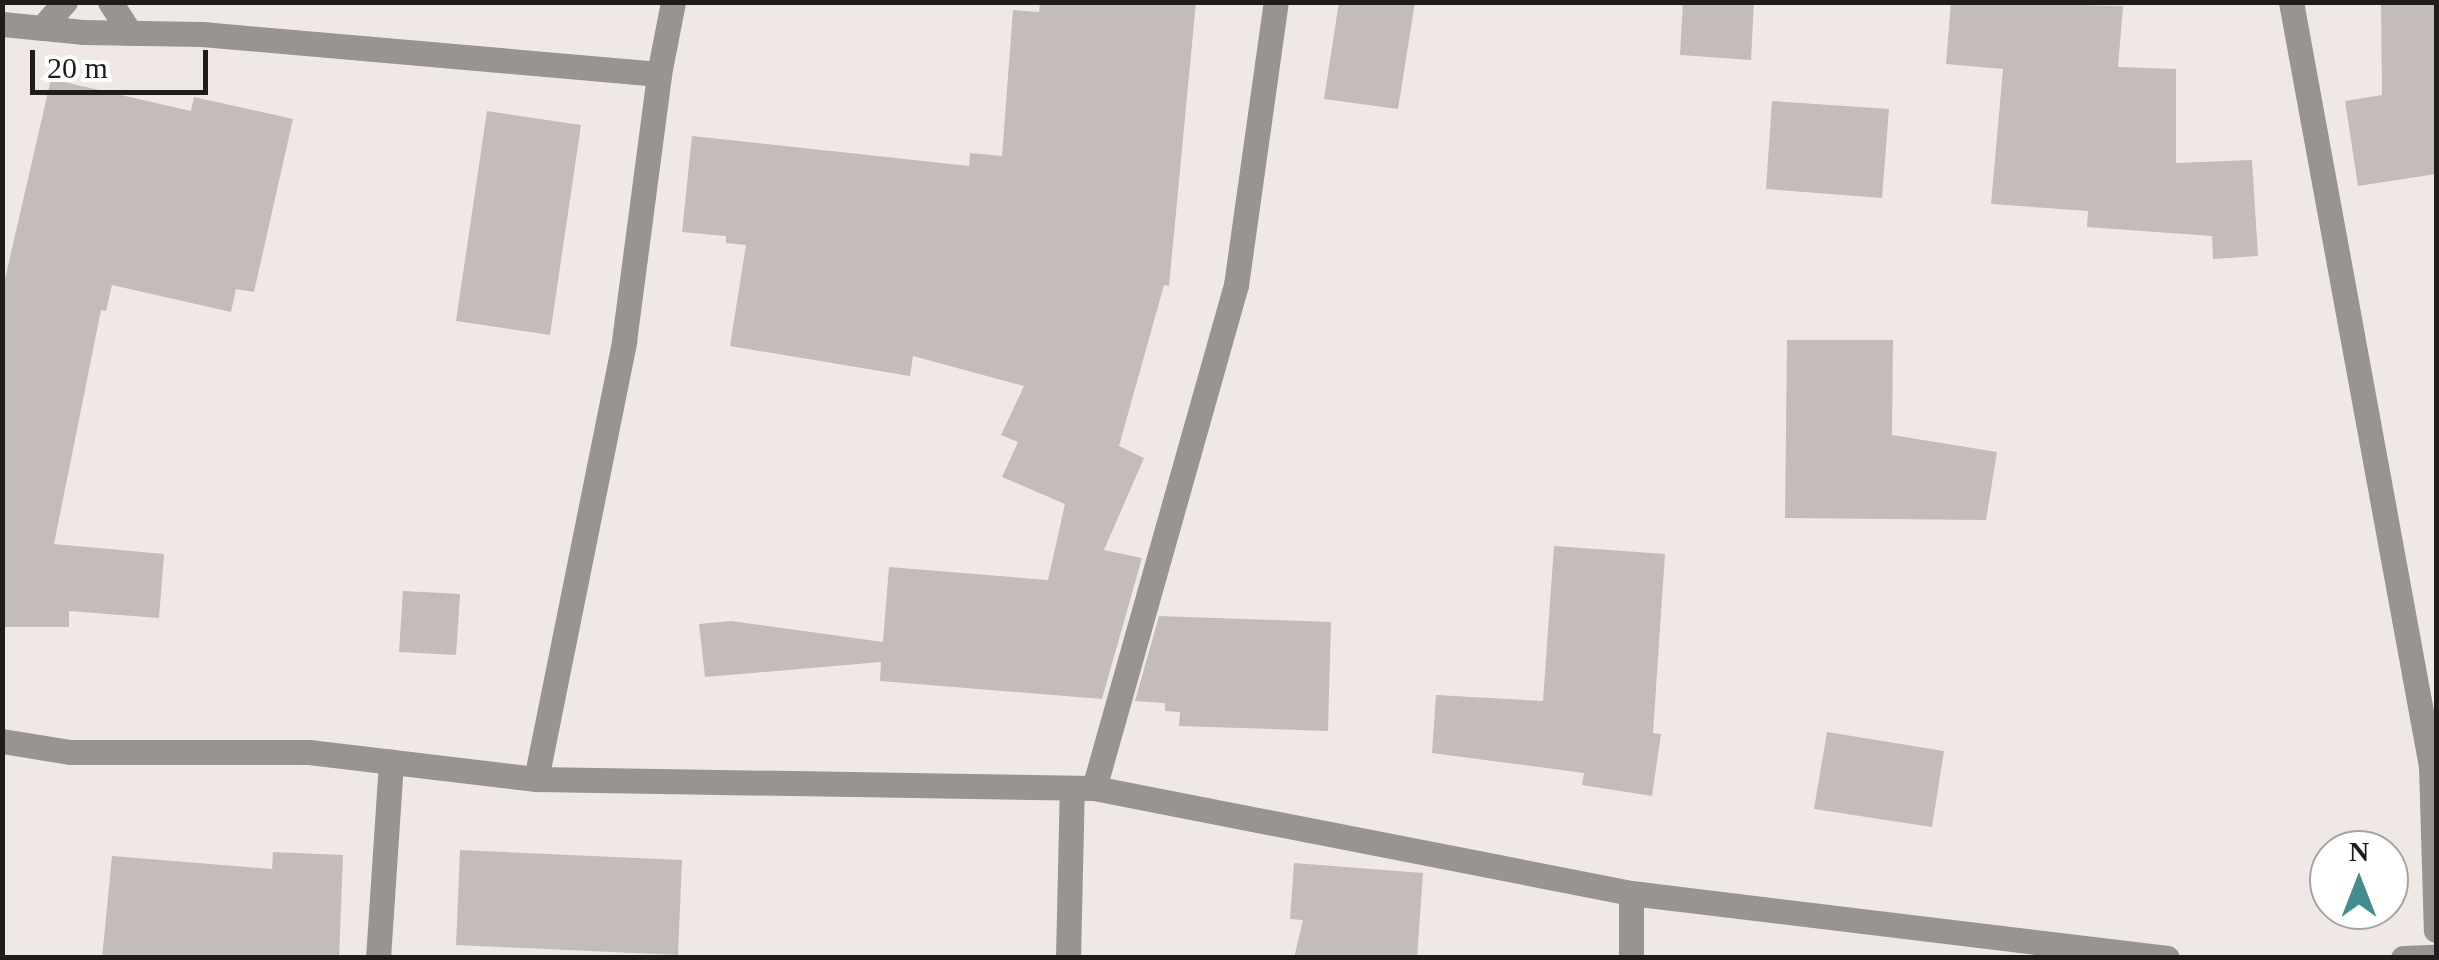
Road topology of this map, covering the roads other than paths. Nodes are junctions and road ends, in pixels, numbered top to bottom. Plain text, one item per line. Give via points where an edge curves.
1 (66, 2) edge
2 (110, 2) edge
3 (674, 2) edge
4 (1276, 2) edge
5 (2291, 2) edge
6 (2, 24) edge
7 (42, 28) junction
8 (130, 33) junction
9 (658, 74) junction
10 (2, 740) edge
11 (391, 761) junction
12 (536, 779) junction
13 (1083, 788) junction
14 (1631, 894) junction
15 (2436, 930) edge
16 (2436, 957) edge
17 (378, 958) edge
18 (1068, 958) edge
19 (1631, 958) edge
20 (2167, 958) edge
21 (2403, 958) edge

1 - 7 street
2 - 8 street
3 - 9 street
4 - 13 street via 1236,285
5 - 15 street via 2432,766
6 - 7 street
7 - 8 street
8 - 9 street
9 - 12 street via 624,342
10 - 11 street via 70,752 309,752
11 - 12 street
11 - 17 street
12 - 13 street
13 - 14 street
13 - 18 street
14 - 19 street
14 - 20 street
16 - 21 street

